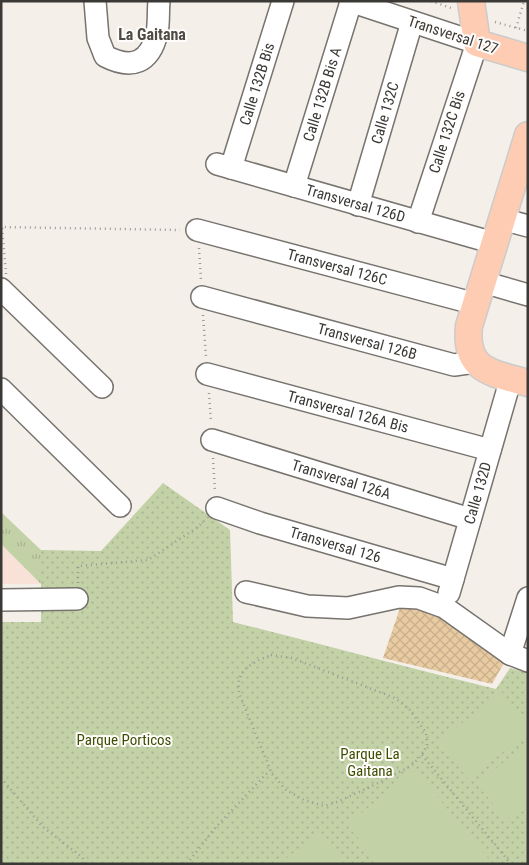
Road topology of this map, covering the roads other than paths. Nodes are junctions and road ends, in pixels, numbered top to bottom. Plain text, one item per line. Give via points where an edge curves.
1 (95, 1) edge
2 (159, 1) edge
3 (283, 1) edge
4 (350, 1) edge
5 (471, 1) edge
6 (412, 22) junction
7 (477, 43) junction
8 (528, 58) edge
9 (526, 149) edge
10 (224, 166) joint
11 (294, 186) junction
12 (358, 205) junction
13 (502, 219) junction
14 (418, 222) junction
15 (528, 226) edge
16 (198, 230) road end
17 (494, 244) junction
18 (5, 292) edge
19 (479, 293) junction
20 (528, 295) edge
21 (202, 296) dead end
22 (475, 360) junction
23 (207, 374) dead end
24 (519, 381) edge
25 (102, 387) dead end
26 (1, 389) edge
27 (212, 440) dead end
28 (490, 450) junction
29 (120, 506) dead end
30 (217, 508) road end
31 (470, 519) junction
32 (453, 579) junction
33 (246, 592) dead end
34 (528, 598) edge
35 (77, 599) road end
36 (1, 600) edge
37 (444, 607) junction
38 (519, 657) edge

1 - 2 street via 98,38 105,56 117,62 136,63 149,54 157,32
3 - 10 street, Calle 132B Bis
4 - 6 street, Transversal 127
4 - 11 street, Calle 132B Bis A
5 - 7 main road
6 - 7 street, Transversal 127
6 - 12 street, Calle 132C
7 - 8 main road, Transversal 127
7 - 14 street, Calle 132C Bis
9 - 13 main road
10 - 11 street, Transversal 126D
11 - 12 street, Transversal 126D
12 - 14 street, Transversal 126D
13 - 15 street
13 - 17 main road
14 - 17 street, Transversal 126D
16 - 19 street, Transversal 126C
17 - 19 main road
18 - 25 street
19 - 20 street, Transversal 126C
19 - 22 main road via 468,336
21 - 22 street, Transversal 126B via 454,365
22 - 24 main road via 483,369
23 - 28 street, Transversal 126A Bis
24 - 28 street, Calle 132D
26 - 29 street
27 - 31 street, Transversal 126A
28 - 31 street, Calle 132D
30 - 32 street, Transversal 126
31 - 32 street, Calle 132D
32 - 37 street, Calle 132D
33 - 37 street via 307,606 348,608 399,597 418,598
34 - 38 street
35 - 36 street
37 - 38 street

